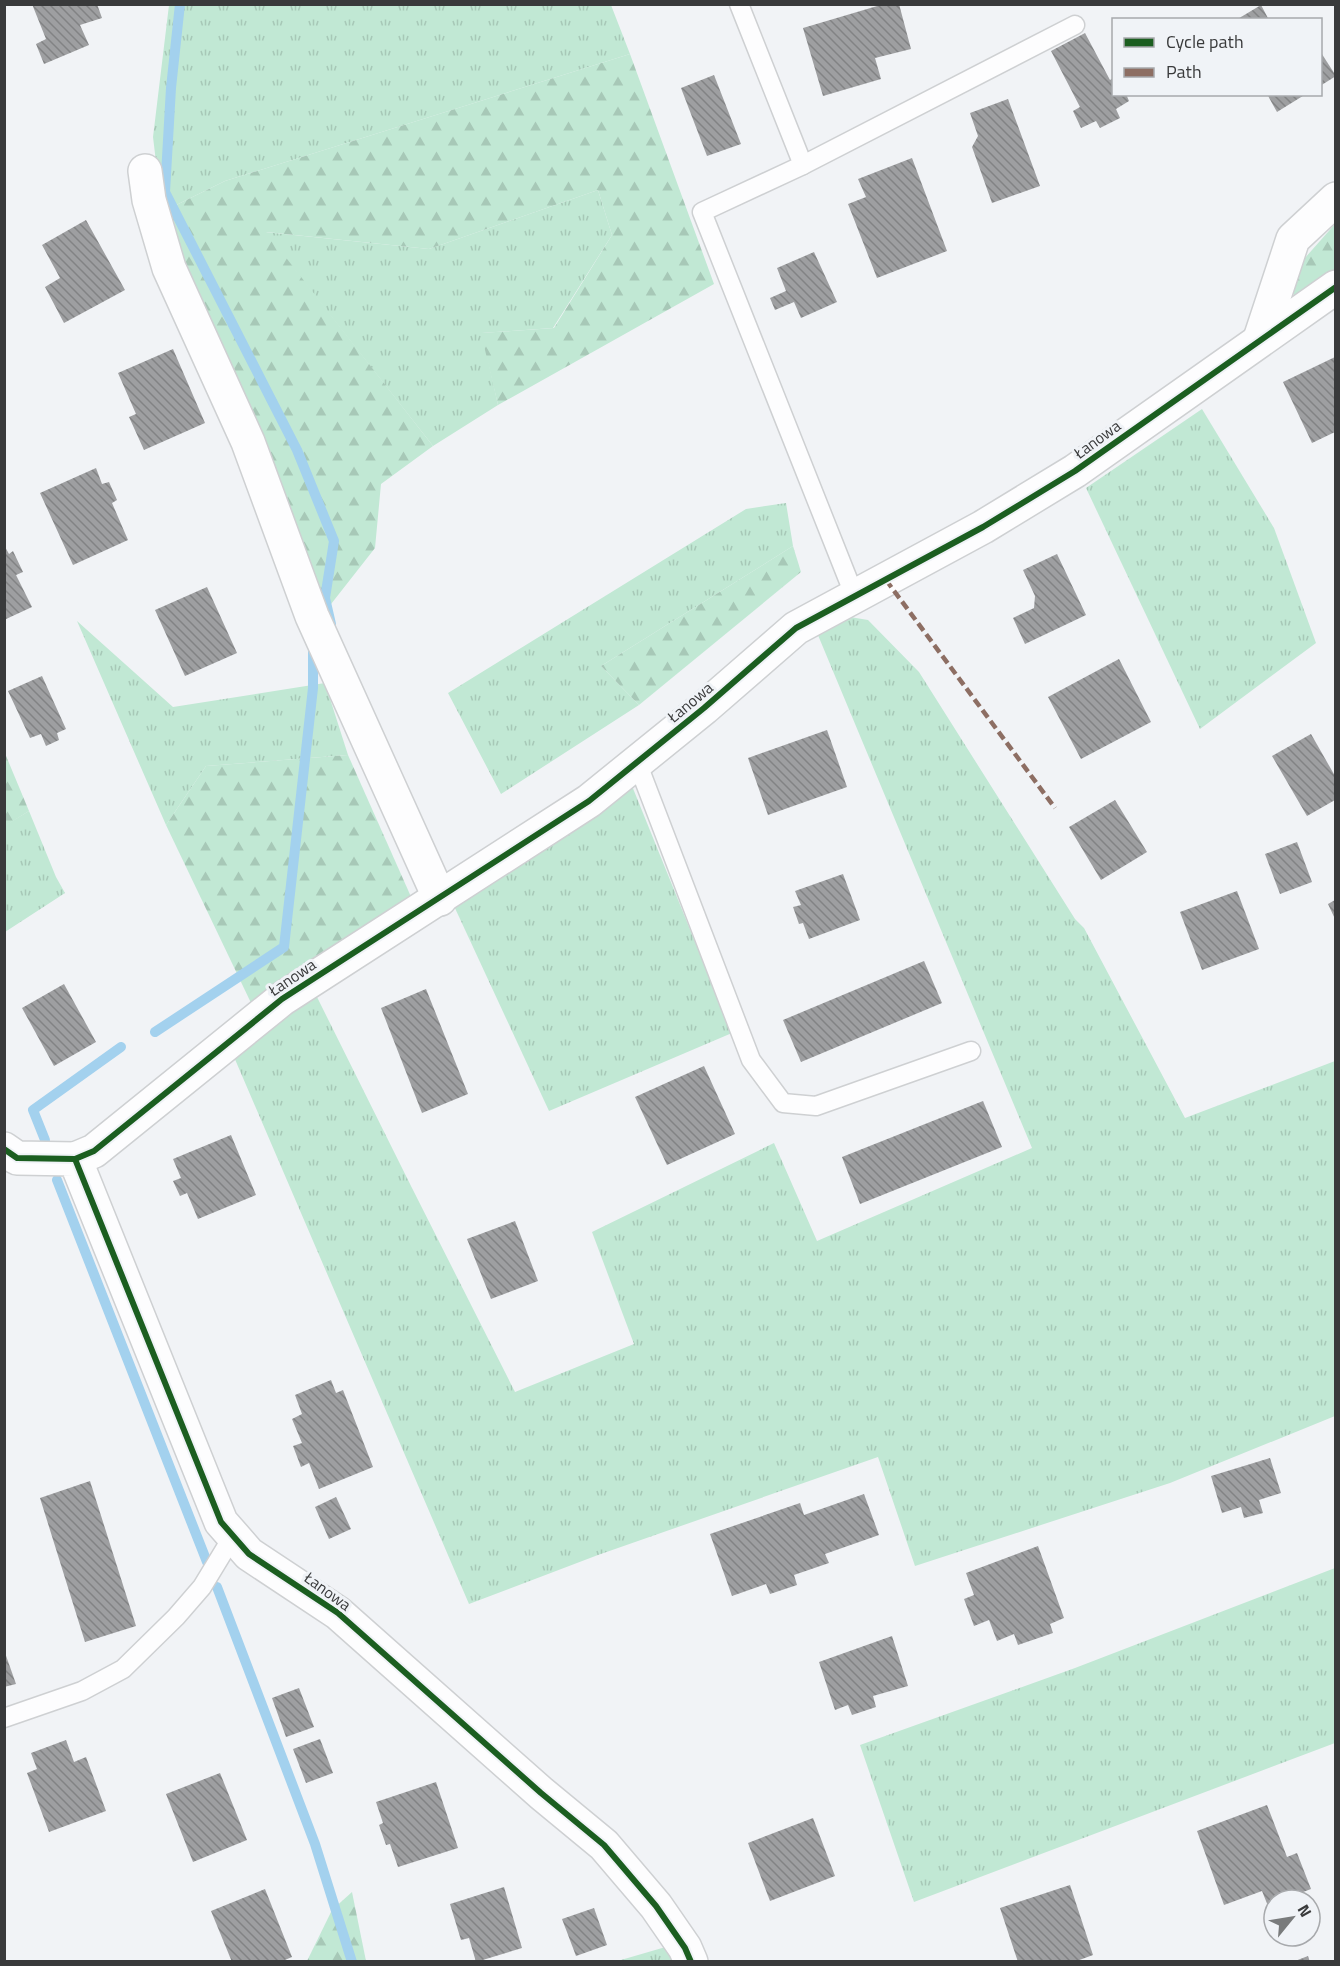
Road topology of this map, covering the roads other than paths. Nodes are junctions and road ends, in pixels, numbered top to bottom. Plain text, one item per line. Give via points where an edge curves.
1 (739, 4) edge
2 (1075, 25) dead end
3 (802, 165) junction
4 (145, 171) dead end
5 (1335, 199) edge
6 (1335, 286) edge
7 (1260, 339) junction
8 (855, 597) junction
9 (637, 762) junction
10 (440, 899) junction
11 (971, 1051) dead end
12 (4, 1149) edge
13 (75, 1159) junction
14 (233, 1536) junction
15 (4, 1718) edge
16 (691, 1962) edge

1 - 3 lane
2 - 3 lane
3 - 8 lane via 702,212
4 - 10 street via 149,200 169,268 248,442 312,616
5 - 7 street via 1293,239
6 - 7 street, Łanowa
7 - 8 street, Łanowa via 1075,471
8 - 9 street, Łanowa via 796,628
9 - 10 street, Łanowa via 589,801
9 - 11 lane via 751,1060 783,1103 816,1106
10 - 13 street, Łanowa via 282,999 94,1151
12 - 13 street, Łanowa via 16,1158
13 - 14 street, Łanowa via 221,1522
14 - 15 lane via 202,1587 123,1669 82,1691
14 - 16 street, Łanowa via 249,1554 338,1613 604,1845 656,1906

